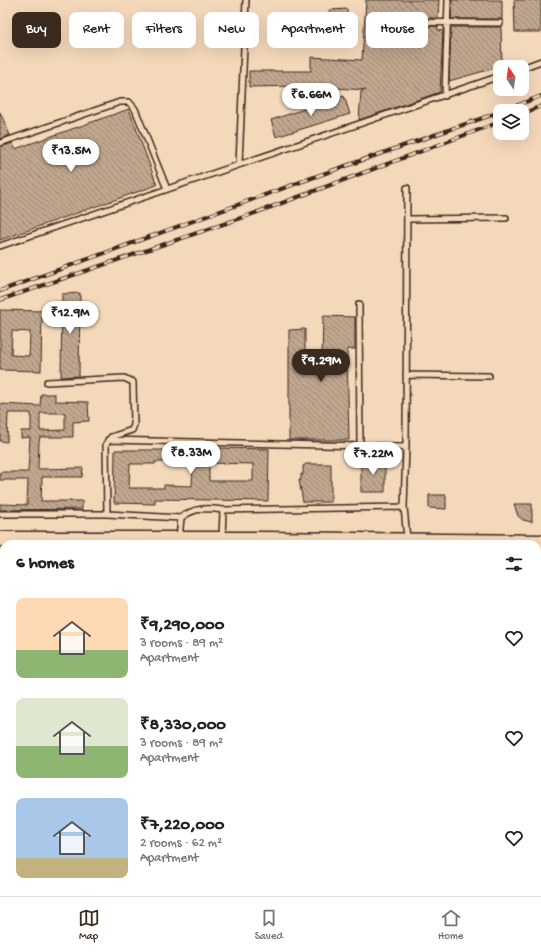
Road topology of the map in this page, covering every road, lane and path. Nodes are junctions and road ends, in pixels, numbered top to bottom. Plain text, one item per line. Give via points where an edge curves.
1 (246, 0) edge
2 (448, 0) edge
3 (428, 23) edge
4 (447, 23) junction
5 (500, 23) dead end
6 (541, 61) edge
7 (529, 65) edge
8 (493, 79) edge
9 (445, 96) junction
10 (0, 143) edge
11 (239, 164) junction
12 (407, 188) dead end
13 (167, 189) junction
14 (506, 218) dead end
15 (407, 219) junction
16 (0, 246) edge
17 (359, 304) dead end
18 (406, 375) junction
19 (489, 376) dead end
20 (47, 382) dead end
21 (108, 440) junction
22 (360, 446) junction
23 (406, 448) junction
24 (404, 507) junction
25 (223, 510) junction
26 (0, 514) edge
27 (108, 514) junction
28 (181, 518) junction
29 (0, 539) edge
30 (60, 540) edge
31 (179, 540) edge
32 (222, 540) edge
33 (407, 540) edge

1 - 11 lane
2 - 4 lane
3 - 4 lane
4 - 5 lane
4 - 9 lane
6 - 7 lane
8 - 9 lane
9 - 11 lane
10 - 13 lane via 120,102 129,102 135,109
11 - 13 lane
12 - 15 lane
13 - 16 lane
14 - 15 lane
15 - 18 lane
17 - 22 lane
18 - 19 lane
18 - 23 lane
20 - 21 lane via 124,378 133,382 134,425 130,432 115,435
21 - 22 lane
21 - 27 lane
22 - 23 lane
23 - 24 lane
24 - 25 lane
24 - 33 lane
25 - 28 lane via 201,508 186,513
25 - 32 lane
26 - 27 lane
27 - 28 lane
28 - 31 lane
29 - 30 main road

